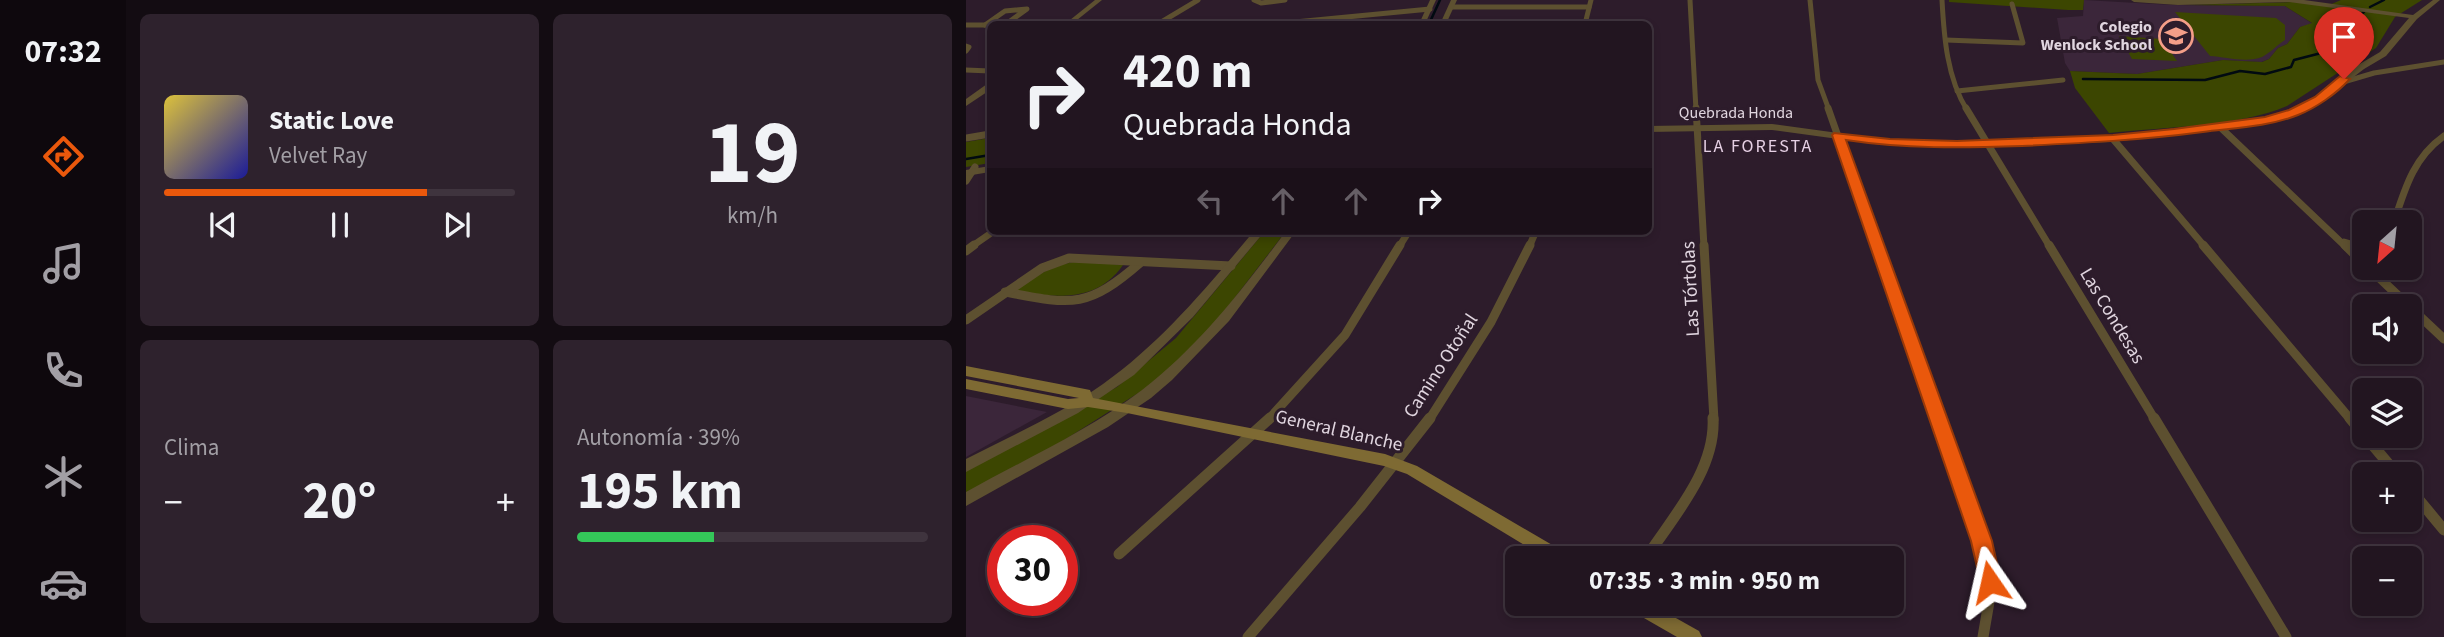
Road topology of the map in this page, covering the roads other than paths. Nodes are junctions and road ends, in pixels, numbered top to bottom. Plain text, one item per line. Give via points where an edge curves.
1 (1099, 0) edge
2 (1108, 0) edge
3 (1198, 0) edge
4 (1254, 0) edge
5 (1284, 0) edge
6 (1433, 0) edge
7 (1690, 0) edge
8 (1810, 0) edge
9 (1942, 0) edge
10 (2134, 0) edge
11 (2437, 0) edge
12 (2170, 2) edge
13 (2328, 2) edge
14 (1590, 3) edge
15 (1453, 4) edge
16 (2012, 4) dead end
17 (1430, 9) junction
18 (2414, 17) junction
19 (993, 21) edge
20 (1010, 21) edge
21 (1072, 21) edge
22 (1081, 21) edge
23 (1164, 21) edge
24 (1305, 21) edge
25 (1424, 21) edge
26 (1444, 21) edge
27 (1586, 21) edge
28 (966, 25) edge
29 (987, 25) edge
30 (1946, 40) junction
31 (2444, 62) edge
32 (966, 70) edge
33 (987, 71) edge
34 (2063, 80) dead end
35 (987, 82) edge
36 (2340, 83) junction
37 (987, 88) edge
38 (1957, 91) junction
39 (966, 96) edge
40 (966, 103) edge
41 (2220, 127) junction
42 (1697, 128) junction
43 (1652, 129) edge
44 (987, 134) edge
45 (1838, 135) junction
46 (966, 138) edge
47 (2443, 138) edge
48 (2113, 139) junction
49 (1986, 143) junction
50 (970, 170) edge
51 (966, 181) edge
52 (2398, 210) edge
53 (988, 235) edge
54 (1257, 235) edge
55 (1288, 235) edge
56 (1407, 235) edge
57 (1534, 235) edge
58 (2339, 240) junction
59 (2352, 244) edge
60 (966, 251) edge
61 (2352, 252) edge
62 (1140, 262) junction
63 (1231, 265) junction
64 (2382, 280) edge
65 (1005, 292) junction
66 (2396, 294) edge
67 (2422, 319) edge
68 (966, 320) edge
69 (2444, 339) edge
70 (966, 371) edge
71 (1016, 381) junction
72 (966, 384) edge
73 (1088, 401) junction
74 (1127, 408) junction
75 (2352, 422) edge
76 (1255, 433) junction
77 (2374, 448) edge
78 (2387, 462) edge
79 (1396, 463) junction
80 (966, 466) edge
81 (966, 500) edge
82 (2422, 503) edge
83 (2444, 530) edge
84 (1539, 546) edge
85 (1653, 546) edge
86 (1119, 554) dead end
87 (1657, 616) edge
88 (1248, 637) edge
89 (1693, 637) edge
90 (1983, 637) edge
91 (2286, 637) edge

1 - 21 street
2 - 22 street
3 - 23 street
4 - 5 street
6 - 17 street
7 - 42 street, Las Tórtolas
8 - 45 street via 1818,80
9 - 30 street, Las Condesas
10 - 12 street
11 - 18 street, Quebrada Honda
12 - 13 street
13 - 18 street
14 - 15 street
14 - 27 street
15 - 26 street
16 - 30 street via 2022,43
17 - 24 street
17 - 25 street
18 - 36 street, Quebrada Honda via 2383,54
19 - 20 street via 1005,11 1027,9
28 - 29 street
30 - 38 street, Las Condesas
31 - 36 street
32 - 33 street
34 - 38 street
35 - 39 street
36 - 41 street, Quebrada Honda via 2293,113
37 - 40 street
38 - 49 street, Las Condesas
41 - 48 street, Quebrada Honda
41 - 58 street
42 - 43 street, Quebrada Honda
42 - 45 street, Quebrada Honda via 1772,127
42 - 85 street, Las Tórtolas via 1714,429 1704,464
44 - 46 street
45 - 49 street, Quebrada Honda via 1890,143
45 - 90 street via 1986,554 1990,596
47 - 52 street via 2428,148 2413,168
48 - 49 street, Quebrada Honda
48 - 75 street
49 - 91 street, Las Condesas
50 - 51 street
53 - 60 street
54 - 63 street
55 - 74 street via 1208,339
56 - 76 street via 1344,336
57 - 79 street, Camino Otoñal via 1484,335
58 - 59 street
58 - 61 street
62 - 63 street
62 - 65 street via 1069,258 1042,268
62 - 65 street via 1107,291 1081,302
63 - 73 street via 1166,340
64 - 66 street
65 - 68 street
67 - 69 street
70 - 71 main road, General Blanche
71 - 72 main road
71 - 73 main road, General Blanche via 1085,394
72 - 73 main road, General Blanche via 1068,404
73 - 74 main road, General Blanche
73 - 80 street
74 - 76 main road, General Blanche
74 - 81 street
76 - 79 main road, General Blanche
76 - 86 street
77 - 78 street
79 - 84 main road, General Blanche
79 - 88 street, Camino Otoñal
82 - 83 street
87 - 89 main road

